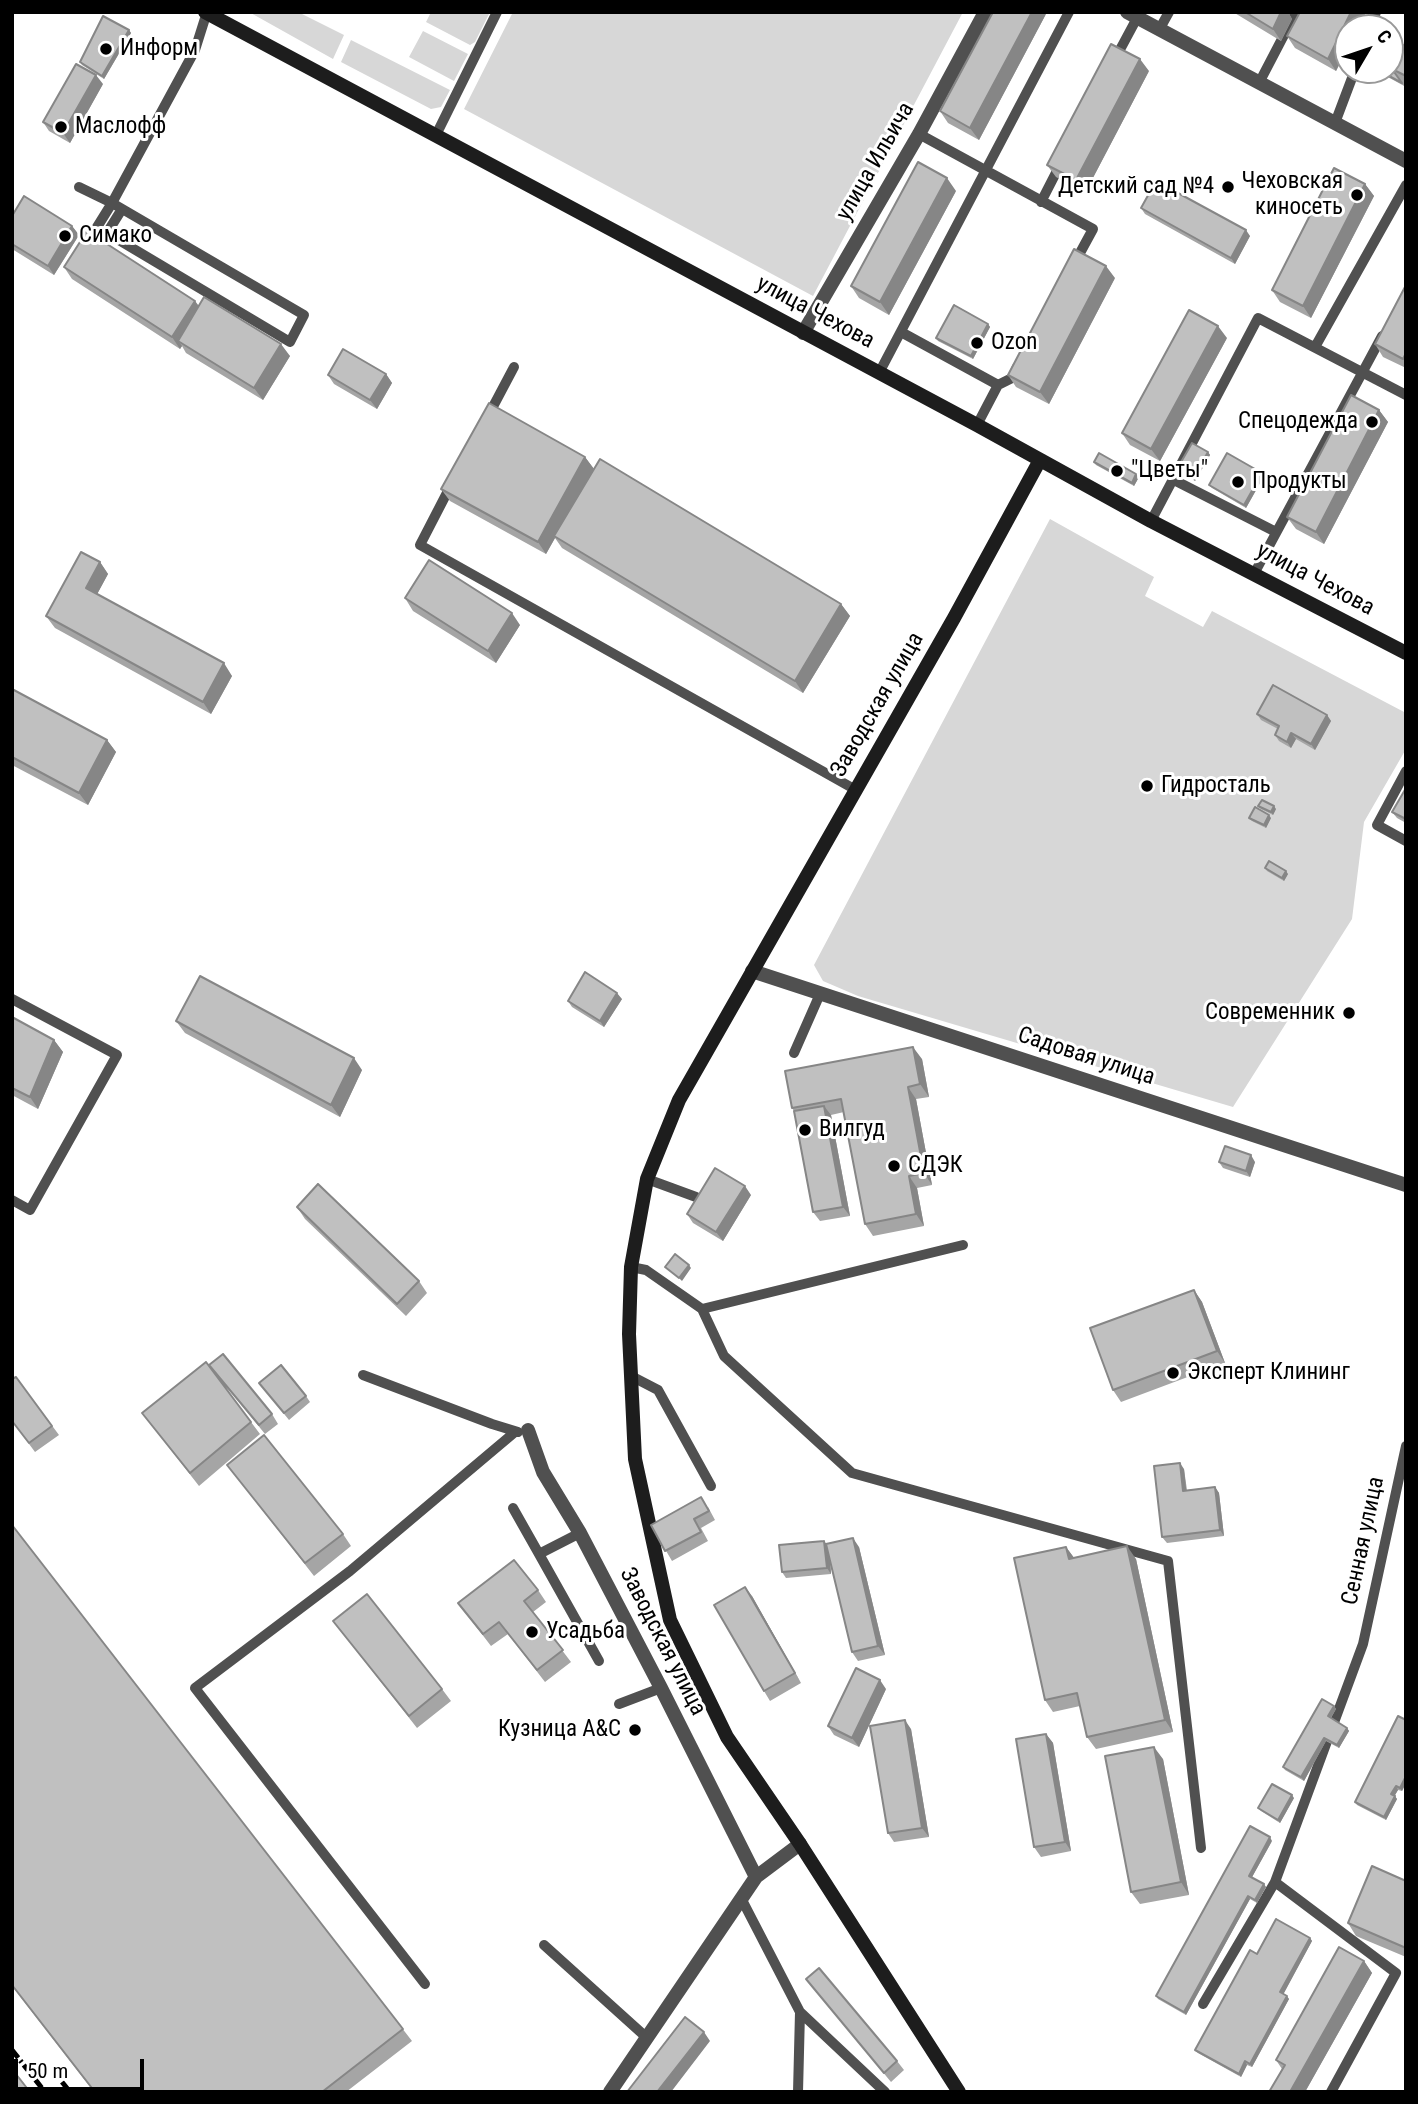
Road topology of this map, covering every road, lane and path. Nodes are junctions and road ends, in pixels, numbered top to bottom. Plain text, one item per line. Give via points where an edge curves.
1 (497, 12) edge
2 (985, 12) edge
3 (1069, 12) edge
4 (1169, 12) edge
5 (1296, 12) edge
6 (206, 13) edge
7 (1132, 15) edge
8 (1159, 30) junction
9 (1111, 67) edge
10 (1259, 83) junction
11 (1350, 84) edge
12 (1335, 123) junction
13 (919, 134) junction
14 (436, 135) junction
15 (1066, 153) edge
16 (1406, 161) edge
17 (985, 172) junction
18 (1406, 185) edge
19 (79, 187) dead end
20 (1041, 202) junction
21 (117, 206) junction
22 (89, 240) edge
23 (1068, 274) edge
24 (1387, 326) edge
25 (901, 332) junction
26 (803, 333) junction
27 (1315, 347) junction
28 (1024, 355) edge
29 (514, 367) dead end
30 (879, 373) junction
31 (1363, 373) junction
32 (998, 385) junction
33 (1406, 395) edge
34 (977, 425) junction
35 (482, 426) edge
36 (1040, 460) junction
37 (457, 473) edge
38 (1172, 479) junction
39 (1151, 520) junction
40 (1276, 532) junction
41 (1254, 574) junction
42 (1406, 653) edge
43 (1406, 771) edge
44 (856, 790) junction
45 (1406, 841) edge
46 (752, 971) junction
47 (830, 993) junction
48 (12, 999) edge
49 (794, 1053) dead end
50 (647, 1179) junction
51 (1406, 1185) edge
52 (696, 1197) edge
53 (12, 1200) edge
54 (963, 1244) dead end
55 (631, 1267) junction
56 (702, 1309) junction
57 (363, 1376) dead end
58 (631, 1376) junction
59 (522, 1431) junction
60 (1406, 1447) edge
61 (711, 1486) dead end
62 (513, 1508) dead end
63 (580, 1532) junction
64 (539, 1554) junction
65 (599, 1661) dead end
66 (661, 1688) junction
67 (619, 1704) dead end
68 (800, 1844) junction
69 (1201, 1849) dead end
70 (756, 1877) junction
71 (1275, 1882) junction
72 (741, 1898) junction
73 (544, 1945) dead end
74 (425, 1984) dead end
75 (1203, 2004) dead end
76 (800, 2011) junction
77 (646, 2037) junction
78 (610, 2092) edge
79 (798, 2092) edge
80 (885, 2092) edge
81 (959, 2092) edge
82 (1331, 2092) edge

1 - 14 lane
2 - 13 street, улица Ильича
3 - 17 lane
4 - 8 lane
5 - 10 lane
6 - 14 main road, улица Чехова
6 - 21 lane via 195,50
7 - 8 street
7 - 9 lane
8 - 10 street
10 - 12 street
11 - 12 lane
12 - 16 street
13 - 17 lane
13 - 26 street, улица Ильича
14 - 26 main road, улица Чехова
15 - 20 lane
17 - 20 lane
17 - 25 lane
18 - 27 lane
19 - 21 lane
20 - 23 lane via 1093,229
21 - 21 lane via 107,233 290,342 304,315
21 - 22 lane
24 - 31 lane
25 - 30 lane
25 - 32 lane
26 - 30 main road, улица Чехова
27 - 31 lane
27 - 38 lane via 1258,318
28 - 32 lane via 1012,378
29 - 35 lane
30 - 34 main road, улица Чехова
31 - 33 lane
31 - 40 lane
32 - 34 lane
34 - 36 main road, улица Чехова
36 - 39 main road, улица Чехова
36 - 44 main road, Заводская улица
37 - 44 lane via 420,545
38 - 39 lane
38 - 40 lane
39 - 41 main road, улица Чехова
40 - 41 lane
41 - 42 main road, улица Чехова
43 - 45 lane via 1377,825
44 - 46 main road, Заводская улица
46 - 47 street, Садовая улица
46 - 50 main road, Заводская улица via 679,1100
47 - 49 lane
47 - 51 street, Садовая улица
48 - 53 lane via 117,1055 30,1210
50 - 52 lane
50 - 55 main road, Заводская улица
54 - 56 lane
55 - 56 lane via 646,1270
55 - 58 main road, Заводская улица
56 - 69 lane via 724,1356 852,1473 1168,1561
57 - 59 lane
58 - 61 lane via 658,1390
58 - 68 main road, Заводская улица via 635,1459 670,1620 727,1737
59 - 63 street, Заводская улица
59 - 74 lane via 350,1572 195,1688
60 - 71 lane, Сенная улица via 1363,1644
62 - 64 lane
63 - 64 lane
63 - 66 street, Заводская улица
64 - 65 lane
66 - 67 lane
66 - 70 street, Заводская улица
68 - 70 street
68 - 81 main road, Заводская улица
70 - 72 street
71 - 75 lane, Сенная улица
71 - 82 lane via 1396,1973
72 - 76 lane
72 - 77 street
73 - 77 lane
76 - 79 lane
76 - 80 lane
77 - 78 street

